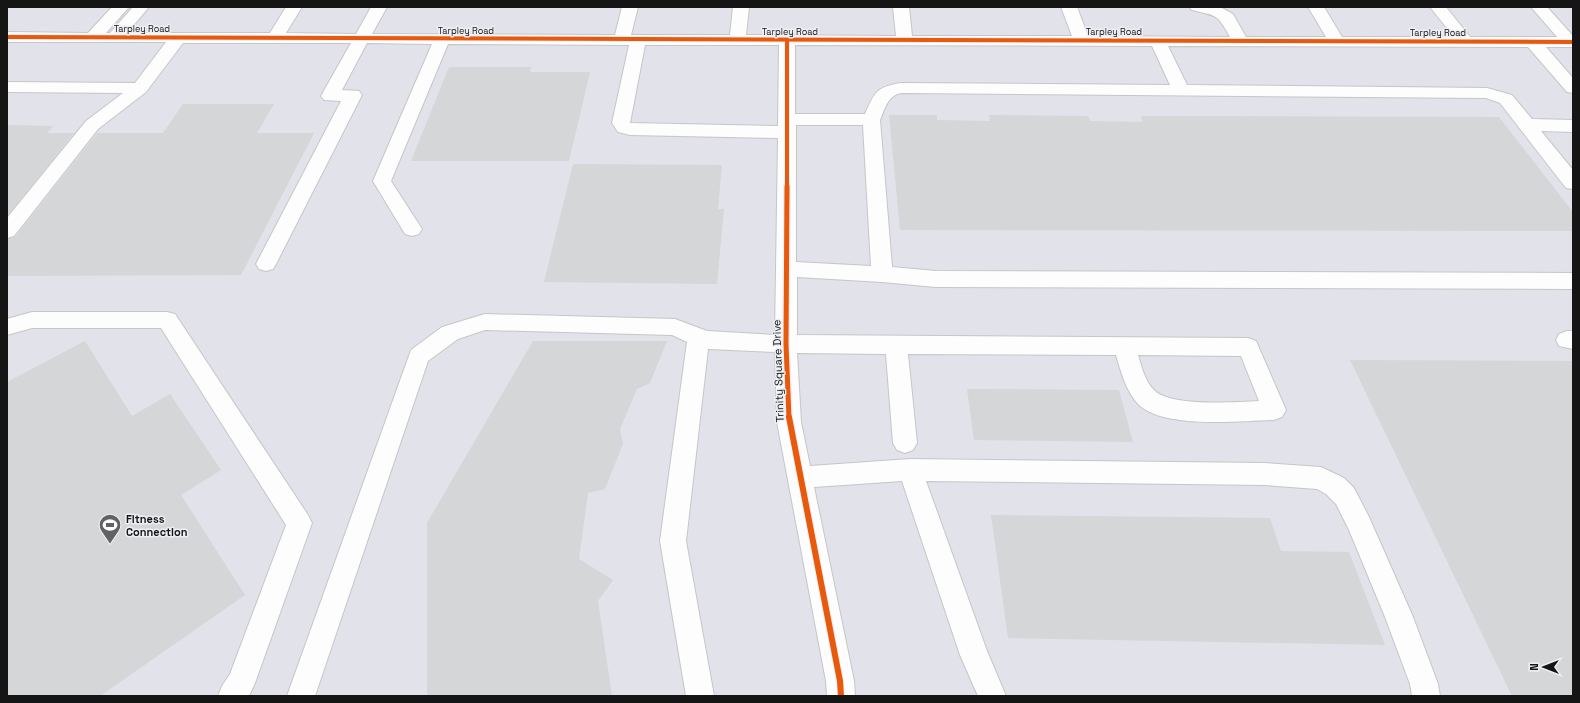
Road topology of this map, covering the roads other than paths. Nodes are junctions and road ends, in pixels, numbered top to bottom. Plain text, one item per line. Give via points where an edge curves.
1 (121, 7) edge
2 (141, 7) edge
3 (294, 7) edge
4 (379, 7) edge
5 (630, 7) edge
6 (741, 7) edge
7 (901, 7) edge
8 (1069, 7) edge
9 (1197, 7) edge
10 (1316, 7) edge
11 (1438, 7) edge
12 (1539, 7) edge
13 (7, 37) edge
14 (93, 37) junction
15 (115, 37) junction
16 (180, 37) junction
17 (276, 37) junction
18 (362, 38) junction
19 (442, 39) junction
20 (630, 40) junction
21 (738, 40) junction
22 (787, 40) junction
23 (1080, 40) junction
24 (905, 41) junction
25 (1158, 41) junction
26 (1240, 41) junction
27 (1338, 41) junction
28 (1465, 41) junction
29 (1532, 41) junction
30 (1572, 42) edge
31 (7, 87) edge
32 (140, 88) junction
33 (1573, 88) edge
34 (1180, 89) junction
35 (871, 120) junction
36 (787, 125) junction
37 (1526, 125) junction
38 (1573, 126) edge
39 (1573, 183) edge
40 (412, 229) dead end
41 (7, 231) edge
42 (266, 264) dead end
43 (786, 269) junction
44 (882, 274) junction
45 (1573, 282) edge
46 (7, 327) edge
47 (698, 337) junction
48 (786, 344) junction
49 (896, 345) junction
50 (1124, 346) junction
51 (905, 443) dead end
52 (910, 470) junction
53 (799, 477) junction
54 (232, 696) edge
55 (301, 696) edge
56 (700, 696) edge
57 (841, 696) edge
58 (992, 696) edge
59 (1426, 696) edge

1 - 14 street
2 - 15 street
3 - 17 street
4 - 18 street
5 - 20 street
6 - 21 street
7 - 24 street
8 - 23 street
9 - 26 street via 1232,14
10 - 27 street
11 - 28 street
12 - 30 street
13 - 14 street, Tarpley Road
14 - 15 street, Tarpley Road
15 - 16 street, Tarpley Road
16 - 17 street, Tarpley Road
16 - 32 street
17 - 18 street, Tarpley Road
18 - 19 street, Tarpley Road
18 - 42 street via 330,96 353,95
19 - 20 street, Tarpley Road
19 - 40 street via 382,181
20 - 21 street, Tarpley Road
20 - 36 street via 621,123 624,128
21 - 22 street, Tarpley Road
22 - 24 street, Tarpley Road
22 - 36 street, Trinity Square Drive
23 - 24 street, Tarpley Road
23 - 25 street, Tarpley Road
25 - 26 street, Tarpley Road
25 - 34 street
26 - 27 street, Tarpley Road
27 - 28 street, Tarpley Road
28 - 29 street, Tarpley Road
29 - 30 street, Tarpley Road
29 - 33 street
31 - 32 street
32 - 41 street via 92,125
34 - 35 street via 901,88 890,90 882,96
34 - 37 street via 1487,93 1506,99
35 - 36 street
35 - 44 street
36 - 43 street, Trinity Square Drive
37 - 38 street
37 - 39 street
43 - 44 street
43 - 48 street, Trinity Square Drive
44 - 45 street via 944,279
46 - 54 street via 32,320 167,320 299,524 242,683
47 - 48 street via 707,340
47 - 55 street via 675,327 485,322 450,333 420,356
47 - 56 street via 673,541
48 - 49 street
48 - 53 street, Trinity Square Drive via 789,422
49 - 50 street
49 - 51 street
50 - 50 street via 1248,347 1274,410 1182,411 1164,407 1148,399 1137,384
52 - 53 street
52 - 58 street via 974,655
52 - 59 street via 1264,474 1321,478 1345,496 1360,525 1399,617
53 - 57 street, Trinity Square Drive

